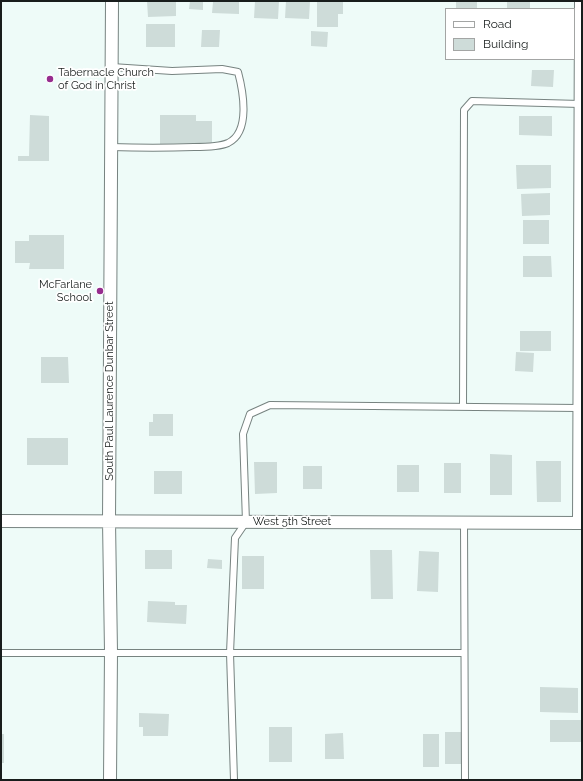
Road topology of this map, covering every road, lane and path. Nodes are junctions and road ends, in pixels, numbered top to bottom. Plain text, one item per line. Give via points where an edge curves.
1 (112, 1) edge
2 (581, 1) edge
3 (112, 67) junction
4 (580, 104) junction
5 (111, 147) junction
6 (581, 236) edge
7 (581, 366) edge
8 (463, 407) junction
9 (579, 408) junction
10 (1, 521) edge
11 (109, 521) junction
12 (246, 522) junction
13 (464, 523) junction
14 (581, 523) edge
15 (111, 652) junction
16 (1, 653) edge
17 (230, 653) junction
18 (464, 653) junction
19 (110, 780) edge
20 (234, 780) edge
21 (465, 780) edge

1 - 3 street, South Paul Laurence Dunbar Street
2 - 4 street
3 - 5 street, South Paul Laurence Dunbar Street
3 - 5 lane via 172,71 222,69 238,72 244,114 240,130 228,143 204,147
4 - 6 street
4 - 8 lane via 472,101 464,110
5 - 11 street, South Paul Laurence Dunbar Street
6 - 7 street
7 - 9 street
8 - 9 lane
8 - 12 lane via 270,405 250,414 242,434
9 - 14 street
10 - 11 street, West 5th Street
11 - 12 street, West 5th Street
11 - 15 street, South Paul Laurence Dunbar Street
12 - 13 street, West 5th Street
12 - 17 lane via 235,538
13 - 14 street, West 5th Street
13 - 18 lane
15 - 16 lane
15 - 17 lane
15 - 19 street, South Paul Laurence Dunbar Street
17 - 18 lane
17 - 20 lane
18 - 21 lane

